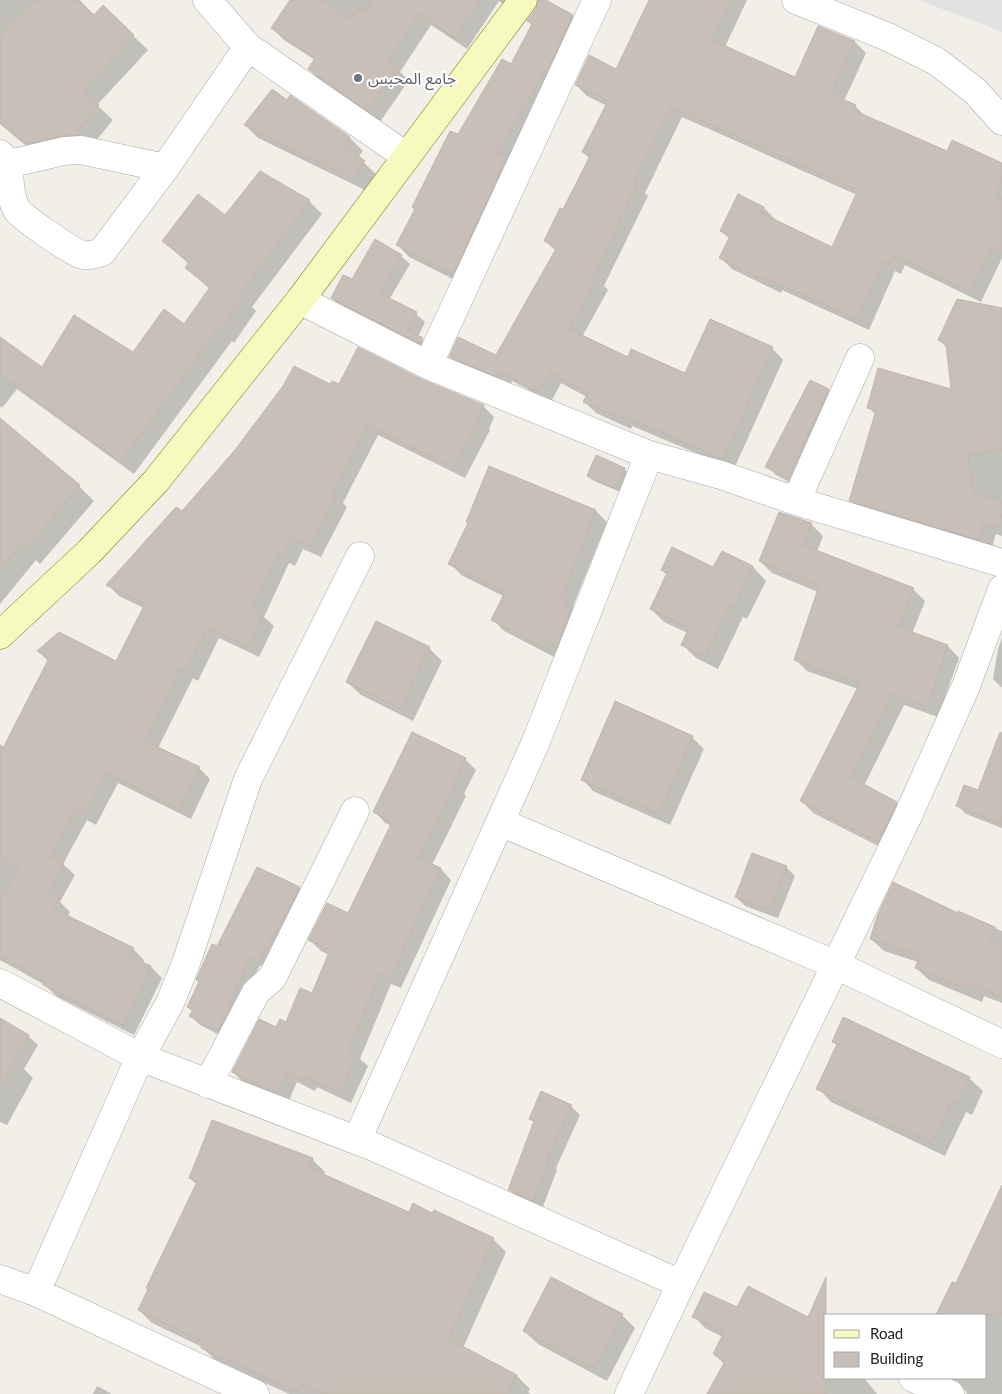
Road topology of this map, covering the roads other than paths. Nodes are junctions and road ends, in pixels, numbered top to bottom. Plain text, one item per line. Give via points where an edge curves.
1 (207, 0) edge
2 (523, 0) edge
3 (597, 0) edge
4 (796, 0) edge
5 (248, 47) junction
6 (1002, 121) edge
7 (406, 156) junction
8 (5, 159) edge
9 (165, 168) junction
10 (300, 300) junction
11 (860, 358) dead end
12 (428, 365) junction
13 (649, 454) junction
14 (796, 501) junction
15 (360, 556) dead end
16 (1002, 563) edge
17 (1002, 589) edge
18 (0, 635) edge
19 (355, 811) dead end
20 (500, 822) junction
21 (836, 964) junction
22 (0, 983) edge
23 (1002, 1044) edge
24 (140, 1057) junction
25 (208, 1084) junction
26 (356, 1140) junction
27 (0, 1279) edge
28 (681, 1284) junction
29 (36, 1292) junction
30 (915, 1379) edge
31 (255, 1394) edge
32 (629, 1394) edge
33 (950, 1394) edge

1 - 5 street
2 - 7 main road
3 - 12 street
4 - 6 street via 936,61 975,91
5 - 7 street
5 - 9 street
7 - 10 main road
8 - 9 street via 81,150
8 - 9 street via 17,210 52,237 89,256 102,252
10 - 12 street
10 - 18 main road via 156,481 90,552
11 - 14 street
12 - 13 street
13 - 14 street
13 - 20 street via 538,736
14 - 16 street
15 - 24 street via 248,779 186,963 170,1003
17 - 21 street via 966,686
19 - 25 street via 272,978 256,992
20 - 21 street
20 - 26 street
21 - 23 street
21 - 28 street
22 - 24 street
24 - 25 street
24 - 29 street
25 - 26 street
26 - 28 street
27 - 29 street
28 - 32 street
29 - 31 street
30 - 33 street

